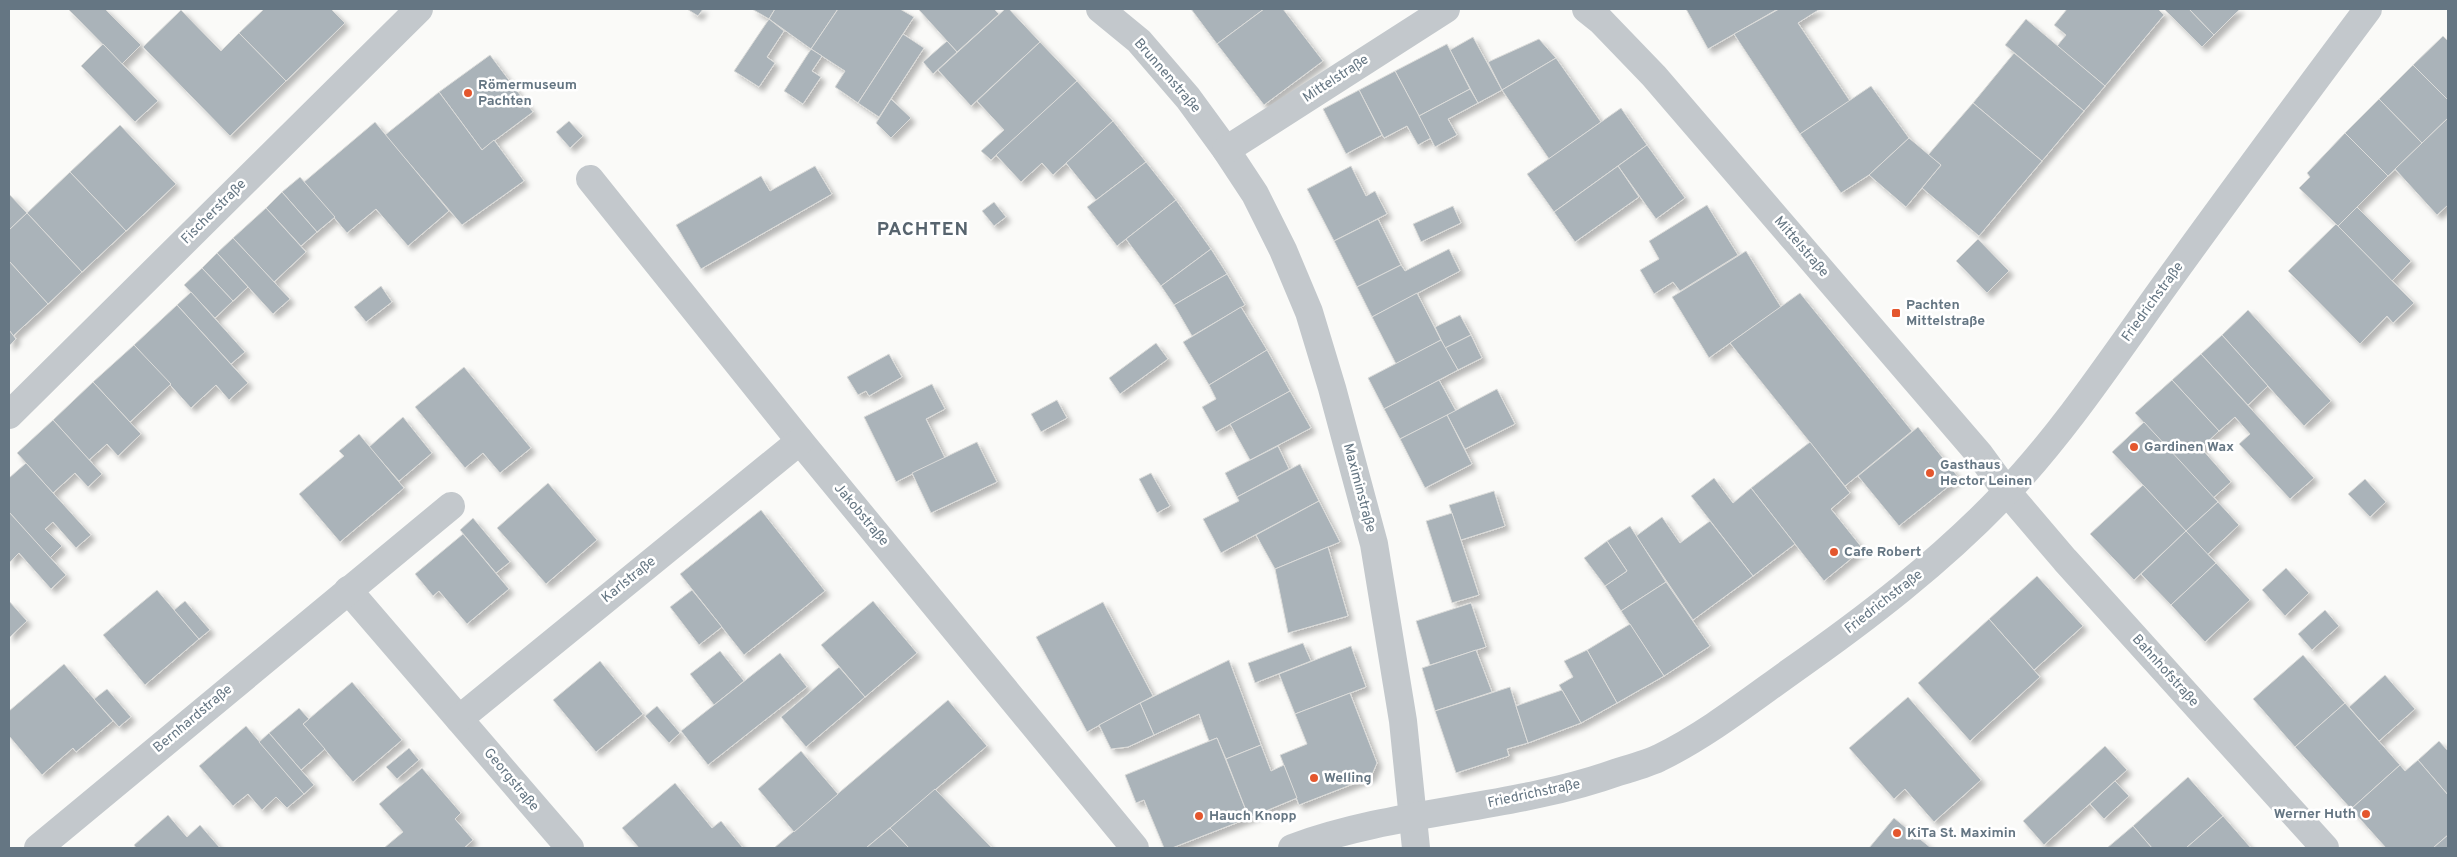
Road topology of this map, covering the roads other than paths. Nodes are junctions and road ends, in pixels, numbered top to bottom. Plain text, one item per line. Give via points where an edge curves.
1 (419, 9) edge
2 (1100, 9) edge
3 (1446, 9) edge
4 (1586, 9) edge
5 (2368, 9) edge
6 (1226, 150) junction
7 (590, 179) dead end
8 (9, 415) edge
9 (800, 441) junction
10 (2007, 492) junction
11 (450, 506) dead end
12 (348, 590) junction
13 (459, 719) junction
14 (1412, 816) junction
15 (563, 846) edge
16 (38, 848) edge
17 (1135, 848) edge
18 (1292, 848) edge
19 (1416, 848) edge
20 (2325, 848) edge

1 - 8 street, Fischerstraße
2 - 6 street, Brunnenstraße via 1139,42 1188,98
3 - 6 street, Mittelstraße
4 - 10 street, Mittelstraße via 1654,76 1980,455
5 - 10 street, Friedrichstraße via 2094,385
6 - 14 street, Maximinstraße via 1255,194 1283,250 1309,312 1332,388 1374,544 1403,721
7 - 9 street, Jakobstraße
9 - 13 street, Karlstraße
9 - 17 street, Jakobstraße
10 - 14 street, Friedrichstraße via 1960,540 1907,586 1716,724 1657,758 1596,780 1525,798
10 - 20 street, Bahnhofstraße
11 - 12 street, Bernhardstraße
12 - 13 street
12 - 16 street, Bernhardstraße
13 - 15 street, Georgstraße
14 - 18 street, Friedrichstraße via 1325,836
14 - 19 street, Maximinstraße

